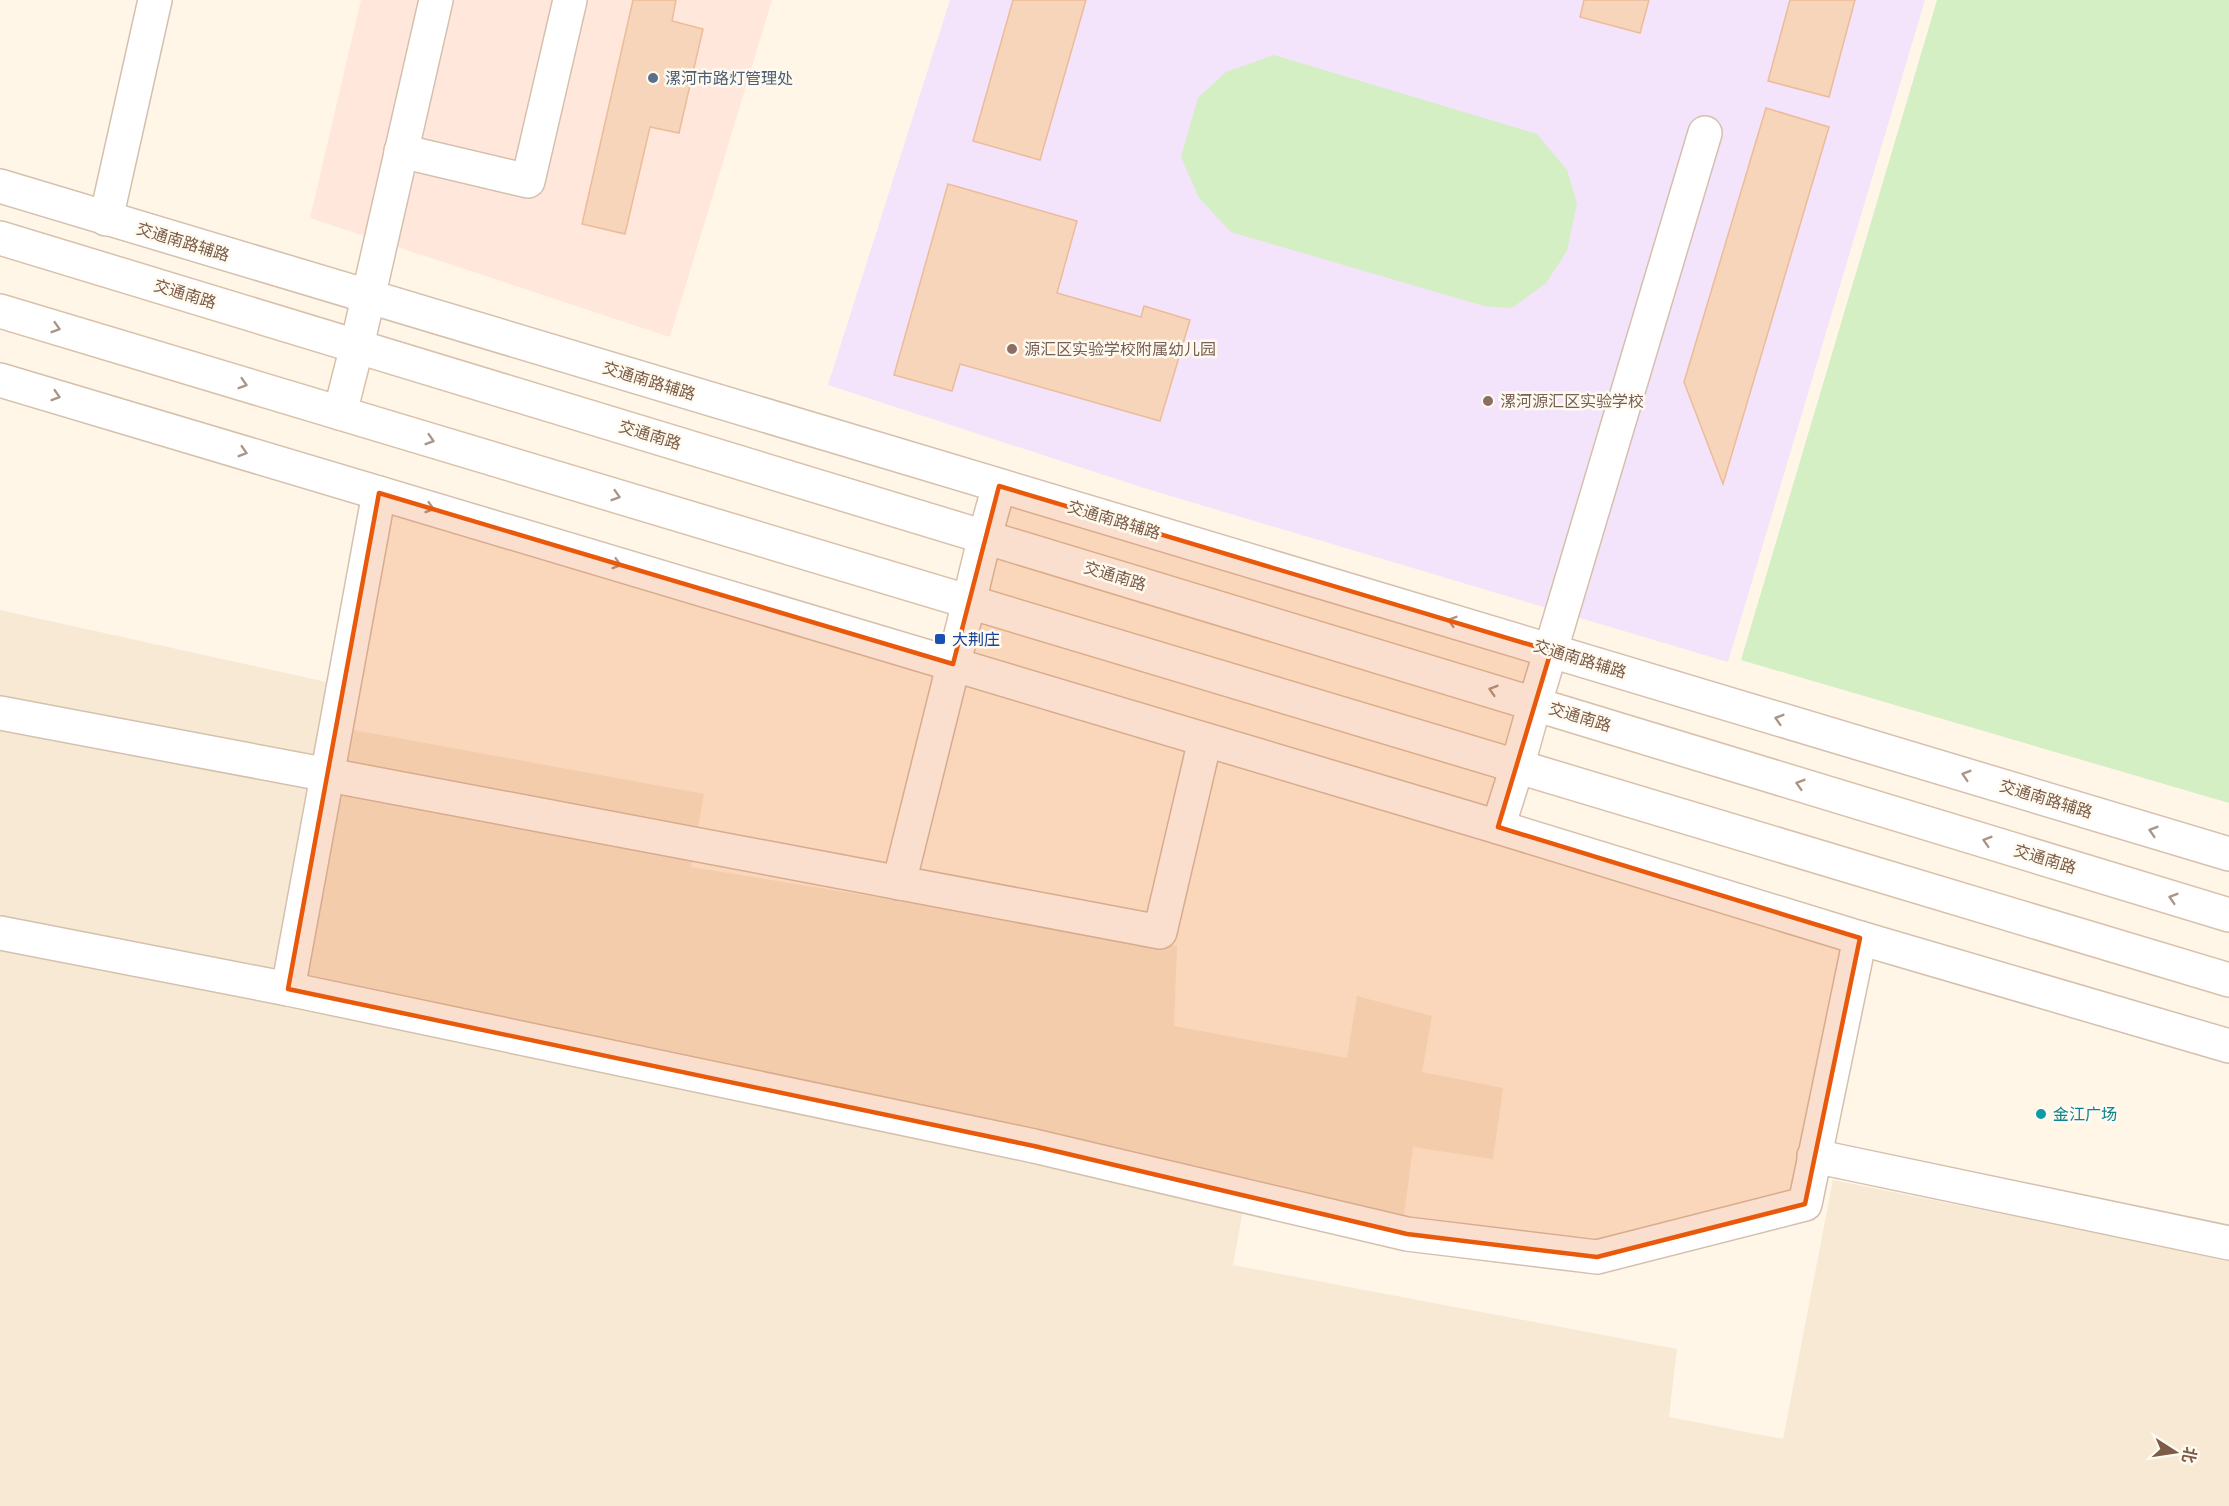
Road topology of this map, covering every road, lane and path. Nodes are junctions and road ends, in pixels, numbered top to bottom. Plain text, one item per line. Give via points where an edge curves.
1 (155, 0) edge
2 (436, 0) edge
3 (570, 0) edge
4 (1705, 133) dead end
5 (401, 151) junction
6 (0, 186) edge
7 (106, 219) junction
8 (0, 237) edge
9 (368, 297) junction
10 (0, 311) edge
11 (357, 346) junction
12 (0, 380) edge
13 (340, 413) junction
14 (999, 486) junction
15 (379, 493) junction
16 (985, 536) junction
17 (969, 602) junction
18 (1551, 651) junction
19 (953, 664) junction
20 (1535, 703) junction
21 (0, 713) edge
22 (1205, 740) junction
23 (1516, 767) junction
24 (327, 775) junction
25 (1498, 826) junction
26 (2229, 854) edge
27 (899, 883) junction
28 (2229, 915) edge
29 (0, 933) edge
30 (1860, 938) junction
31 (2229, 980) edge
32 (288, 989) junction
33 (2229, 1046) edge
34 (1814, 1156) junction
35 (2229, 1243) edge

1 - 7 street
2 - 5 street
3 - 5 street via 528,181
4 - 18 street
5 - 9 street
6 - 7 street, 交通南路辅路
7 - 9 street, 交通南路辅路
8 - 11 street, 交通南路
9 - 11 street
9 - 14 street, 交通南路辅路
10 -> 13 street
11 - 13 street
11 - 16 street, 交通南路
12 -> 15 street
13 -> 17 street
14 - 16 street
18 -> 14 street, 交通南路辅路
15 -> 19 street
15 - 24 street
16 - 17 street
20 -> 16 street, 交通南路
17 - 19 street
17 - 23 street
18 - 20 street
26 -> 18 street, 交通南路辅路
19 - 22 street
19 - 27 street
20 - 23 street
28 -> 20 street, 交通南路
21 - 24 street
22 - 25 street
22 - 27 street via 1160,932
23 - 25 street
23 - 31 street
24 - 27 street
24 - 32 street
25 - 30 street
29 - 32 street
30 - 33 street
30 - 34 street
32 - 34 street via 1034,1146 1407,1234 1597,1257 1804,1204
34 - 35 street

